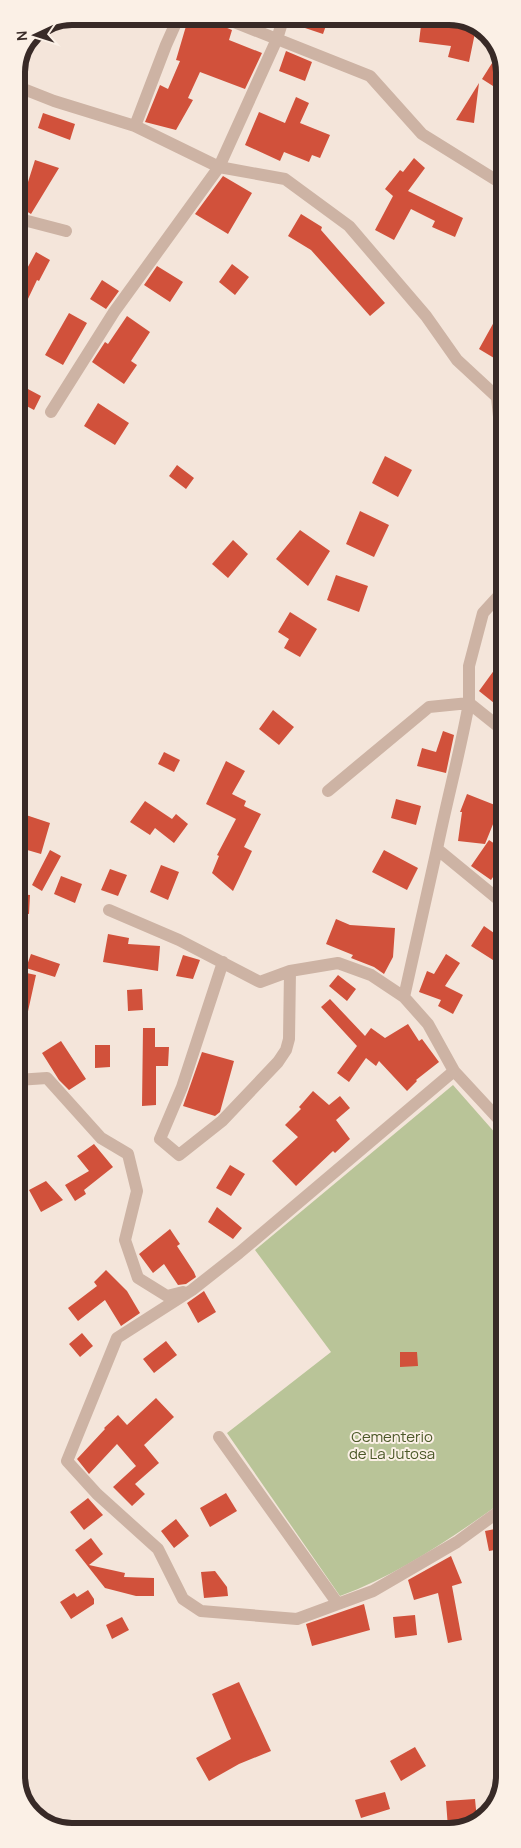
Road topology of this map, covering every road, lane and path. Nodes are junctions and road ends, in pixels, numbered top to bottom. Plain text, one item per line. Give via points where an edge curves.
1 (175, 25) edge
2 (242, 25) edge
3 (281, 25) edge
4 (277, 39) junction
5 (25, 90) edge
6 (135, 126) junction
7 (220, 167) junction
8 (496, 179) edge
9 (25, 220) edge
10 (66, 231) dead end
11 (496, 393) edge
12 (51, 412) dead end
13 (496, 599) edge
14 (468, 703) junction
15 (496, 726) edge
16 (328, 791) dead end
17 (437, 849) junction
18 (496, 897) edge
19 (109, 910) dead end
20 (223, 962) junction
21 (290, 971) junction
22 (404, 997) junction
23 (454, 1071) junction
24 (25, 1079) edge
25 (496, 1115) edge
26 (192, 1290) junction
27 (219, 1437) dead end
28 (496, 1514) edge
29 (338, 1604) junction

1 - 6 street
2 - 4 street
3 - 4 street
4 - 7 street
4 - 8 street via 370,76 422,134
5 - 6 street
6 - 7 street
7 - 11 street via 285,179 349,226 426,316 457,360
7 - 12 street via 114,312
9 - 10 street
13 - 14 street via 483,613 469,666
14 - 15 street
14 - 16 street via 429,707
14 - 17 street
17 - 18 street
17 - 22 street
19 - 20 street
20 - 21 street via 260,982
20 - 21 street via 182,1087 160,1140 179,1155 222,1121 286,1050 290,1040
21 - 22 street via 338,963 371,975
22 - 23 street via 428,1024
23 - 25 street
23 - 26 street via 239,1254
24 - 26 street via 48,1078 101,1138 128,1154 137,1191 125,1240 138,1278 167,1296
26 - 29 street via 117,1338 67,1462 158,1549 183,1599 201,1611 297,1619
27 - 29 street
28 - 29 street via 457,1542 373,1591

